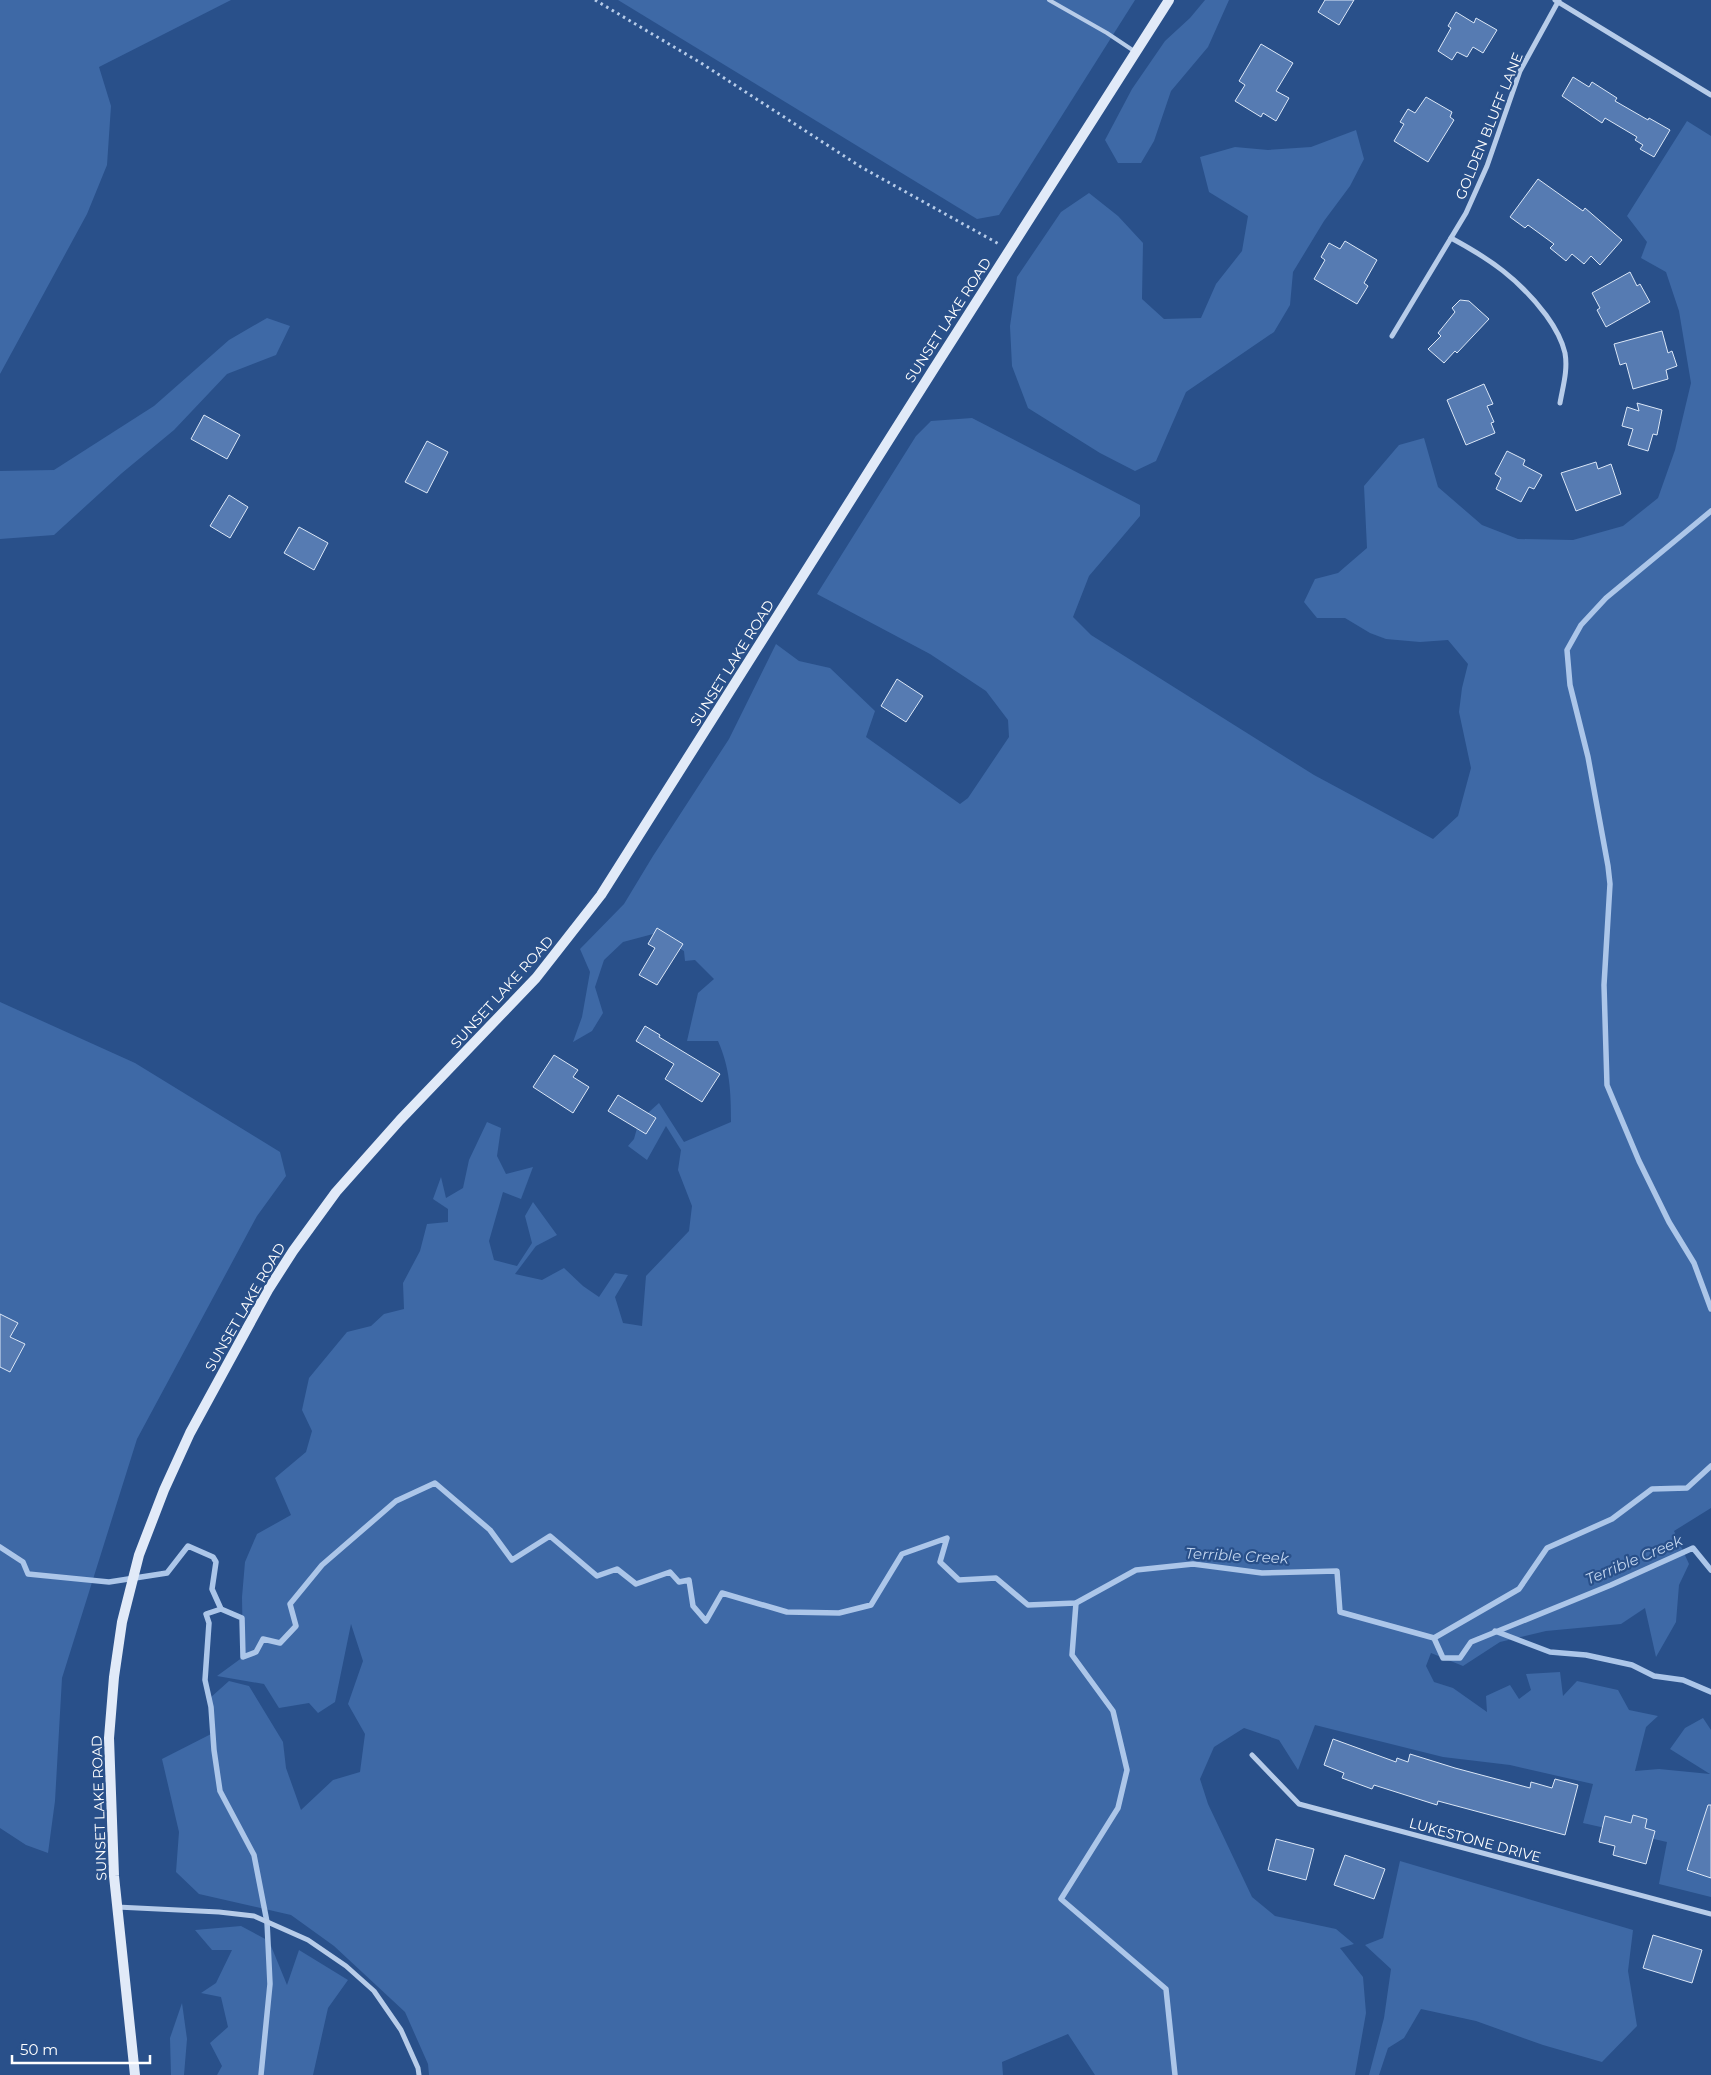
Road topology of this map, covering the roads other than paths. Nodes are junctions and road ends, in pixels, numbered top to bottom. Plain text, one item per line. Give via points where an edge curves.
1 (1048, 0) edge
2 (1169, 0) edge
3 (1557, 1) edge
4 (1136, 52) junction
5 (1711, 95) edge
6 (1451, 238) junction
7 (1392, 336) dead end
8 (1560, 403) dead end
9 (1252, 1755) dead end
10 (117, 1907) junction
11 (1711, 1914) edge
12 (135, 2075) edge
13 (419, 2075) edge

1 - 4 lane
2 - 4 main road, SUNSET LAKE ROAD
3 - 5 street
3 - 6 street, GOLDEN BLUFF LANE via 1520,71 1476,192
4 - 10 main road, SUNSET LAKE ROAD via 590,910 512,1005 367,1155 336,1192 293,1251 232,1354 164,1490 139,1555 122,1622 109,1738
6 - 7 street, GOLDEN BLUFF LANE
6 - 8 street via 1504,270 1531,295 1552,323 1565,352
9 - 11 street, LUKESTONE DRIVE via 1299,1804
10 - 12 main road, SUNSET LAKE ROAD
10 - 13 street via 254,1916 308,1940 346,1966 374,1992 401,2030

